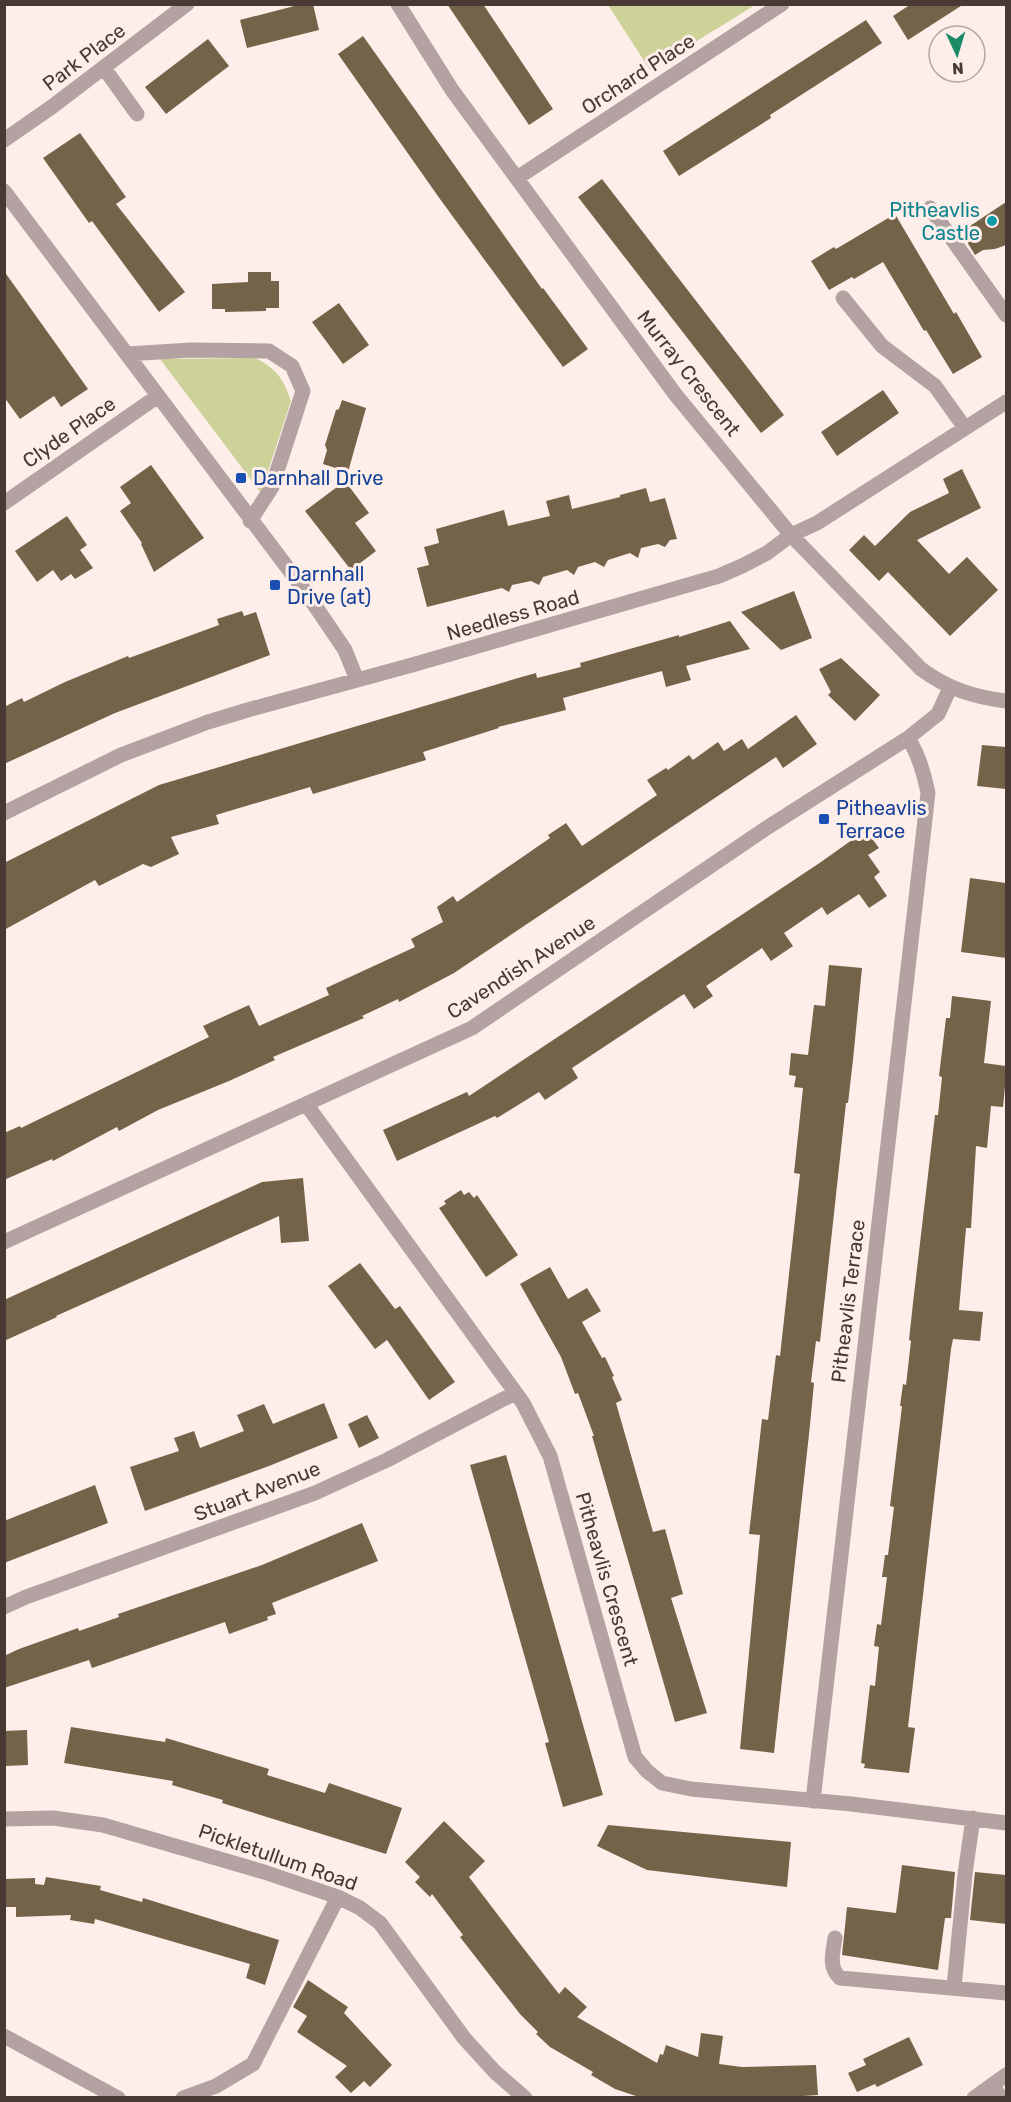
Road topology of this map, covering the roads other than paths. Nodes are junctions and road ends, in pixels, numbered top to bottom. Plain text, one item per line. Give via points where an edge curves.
1 (188, 4) edge
2 (399, 4) edge
3 (782, 4) edge
4 (104, 68) junction
5 (137, 114) dead end
6 (4, 140) edge
7 (517, 178) junction
8 (4, 191) edge
9 (930, 208) dead end
10 (843, 298) dead end
11 (1006, 315) edge
12 (127, 354) junction
13 (158, 396) junction
14 (1006, 402) edge
15 (965, 428) junction
16 (4, 503) edge
17 (250, 521) junction
18 (791, 535) junction
19 (357, 680) junction
20 (950, 687) junction
21 (1006, 701) edge
22 (908, 738) junction
23 (4, 813) edge
24 (306, 1104) junction
25 (4, 1242) edge
26 (515, 1393) junction
27 (4, 1607) edge
28 (813, 1801) junction
29 (973, 1818) junction
30 (4, 1819) edge
31 (1006, 1823) edge
32 (338, 1896) junction
33 (835, 1938) dead end
34 (954, 1987) junction
35 (1006, 1993) edge
36 (4, 2036) edge
37 (1006, 2075) edge
38 (996, 2091) edge
39 (118, 2097) edge
40 (183, 2097) edge
41 (525, 2097) edge
42 (974, 2097) edge

1 - 4 street, Park Place
2 - 7 street, Murray Crescent via 452,90
3 - 7 street, Orchard Place
4 - 5 street
4 - 6 street, Park Place
7 - 18 street, Murray Crescent via 675,394
8 - 12 street
9 - 11 street
10 - 15 street via 882,346 935,386
12 - 13 street
12 - 17 street via 269,351 292,366 303,391 272,487
13 - 16 street, Clyde Place
13 - 17 street
14 - 15 street, Needless Road
15 - 18 street, Needless Road via 817,524
17 - 19 street via 345,650
18 - 19 street, Needless Road via 767,553 718,576
18 - 20 street, Murray Crescent via 921,669
19 - 23 street, Needless Road via 208,722 121,755
20 - 21 street, Murray Crescent
20 - 22 street, Cavendish Avenue via 938,714
22 - 24 street, Cavendish Avenue via 765,829 472,1028
22 - 28 street, Pitheavlis Terrace via 923,769 928,793
24 - 25 street, Cavendish Avenue
24 - 26 street, Pitheavlis Crescent
26 - 27 street, Stuart Avenue via 315,1493
26 - 28 street, Pitheavlis Crescent via 524,1403 550,1456 635,1757 662,1783
28 - 29 street, Pitheavlis Crescent
29 - 31 street, Pitheavlis Crescent
29 - 34 street
30 - 32 street, Pickletullum Road via 53,1818 103,1825
32 - 40 street via 253,2064 216,2086
32 - 41 street, Pickletullum Road via 380,1923 464,2038
33 - 34 street via 832,1965 840,1978
34 - 35 street
36 - 39 street
37 - 38 street
38 - 42 street

